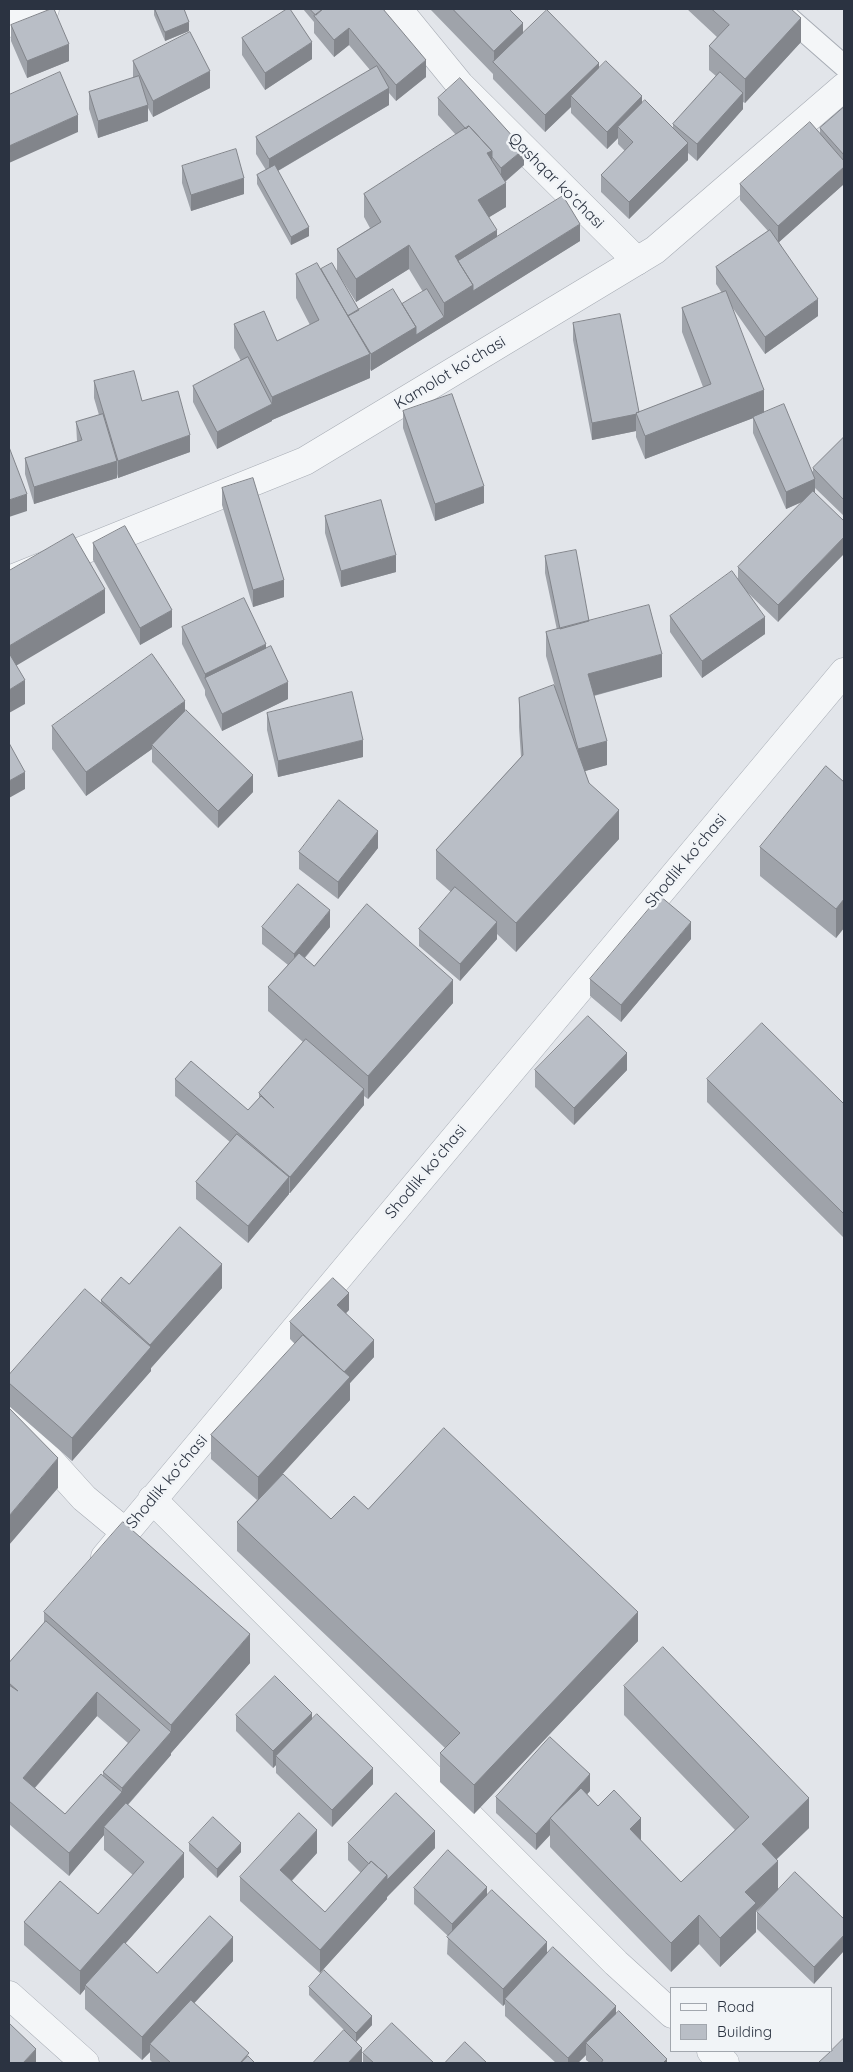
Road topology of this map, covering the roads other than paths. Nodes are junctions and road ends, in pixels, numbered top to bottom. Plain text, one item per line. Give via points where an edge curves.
1 (45, 9) edge
2 (398, 9) edge
3 (779, 9) edge
4 (9, 23) edge
5 (844, 66) edge
6 (844, 87) edge
7 (637, 261) junction
8 (9, 580) edge
9 (844, 672) edge
10 (9, 1415) edge
11 (152, 1499) junction
12 (125, 1532) junction
13 (88, 1576) edge
14 (9, 1995) edge
15 (670, 2012) edge
16 (712, 2052) edge
17 (85, 2063) edge
18 (725, 2063) edge

1 - 4 street
2 - 7 street, Qashqar koʻchasi via 460,85
3 - 5 lane
6 - 7 street, Kamolot koʻchasi via 655,250
7 - 8 street, Kamolot koʻchasi via 305,461
9 - 11 street, Shodlik koʻchasi
10 - 12 street via 84,1498
11 - 12 street, Shodlik koʻchasi
11 - 15 street via 616,1963
12 - 13 street, Shodlik koʻchasi
14 - 17 street
16 - 18 street

